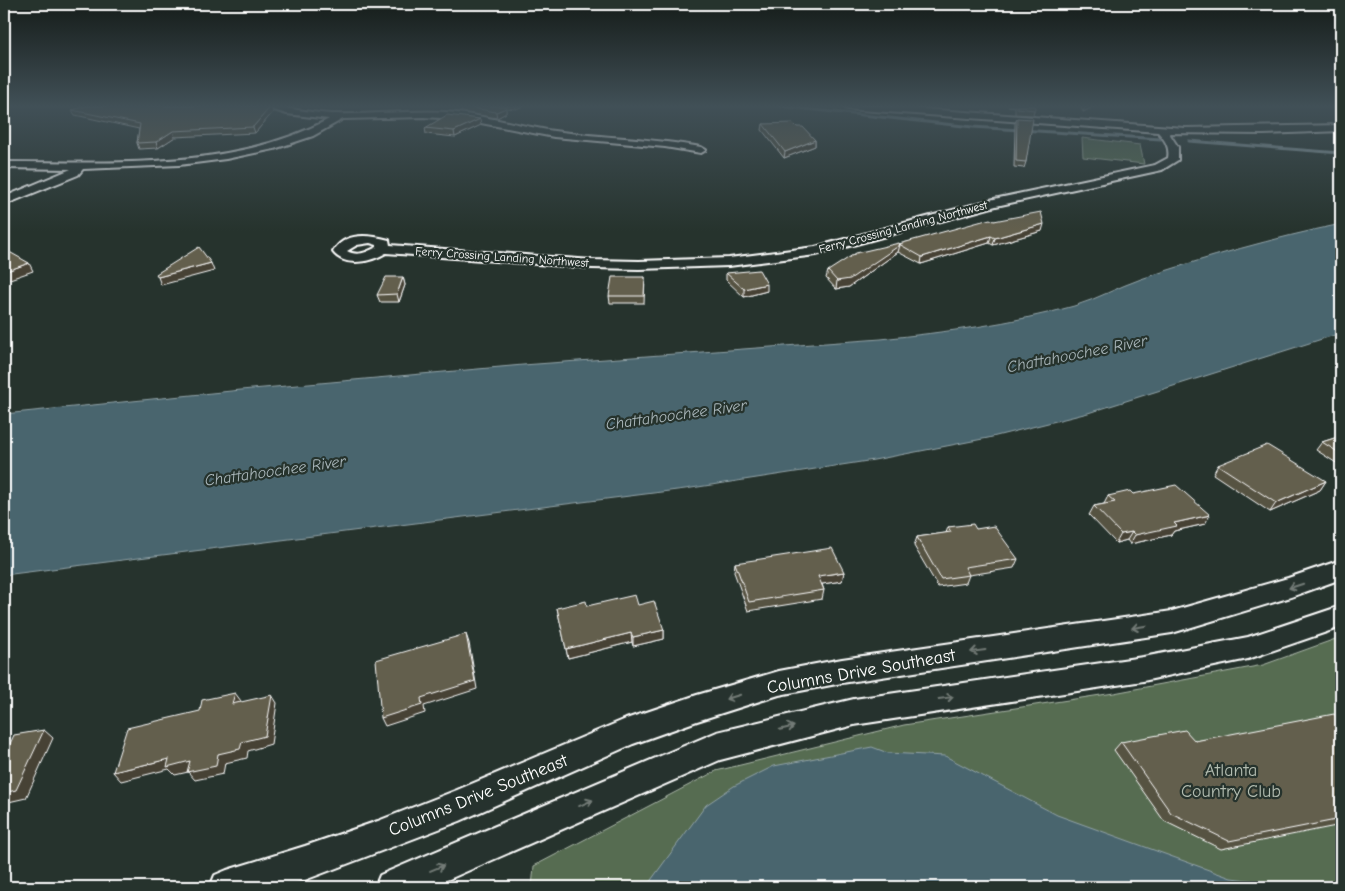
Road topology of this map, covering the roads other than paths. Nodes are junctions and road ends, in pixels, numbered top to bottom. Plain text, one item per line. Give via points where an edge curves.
1 (260, 148) edge
2 (679, 148) edge
3 (1173, 148) edge
4 (701, 150) dead end
5 (4, 165) edge
6 (81, 166) junction
7 (4, 201) edge
8 (383, 250) dead end
9 (1341, 569) edge
10 (1341, 616) edge
11 (227, 887) edge
12 (392, 887) edge

1 - 6 street via 183,160
2 - 4 street
3 - 8 street, Ferry Crossing Landing Northwest via 1173,160 1148,170 994,203 816,251 773,257 639,265
5 - 6 street
6 - 7 street via 74,173
9 -> 11 street, Columns Drive Southeast via 1172,622 779,683 626,733 378,837
12 -> 10 street via 717,746 854,712 1144,669 1248,648

